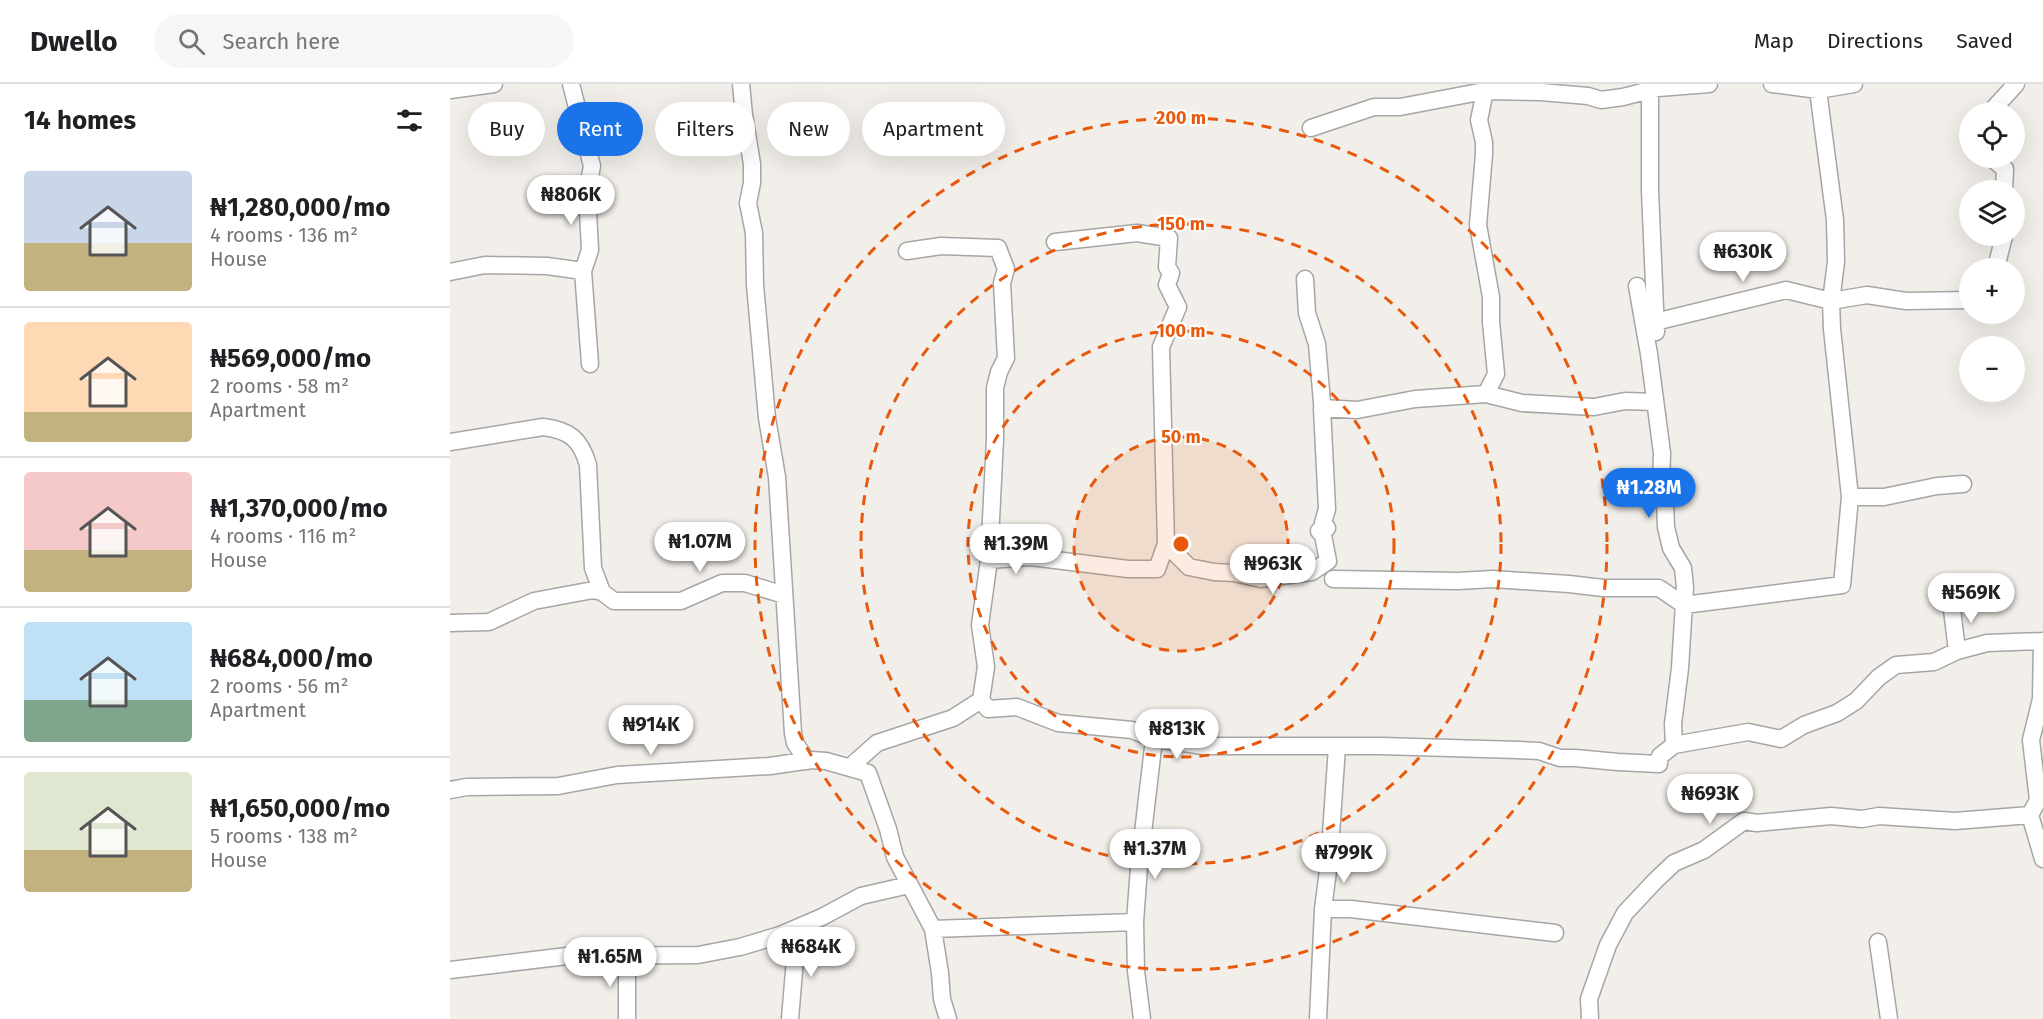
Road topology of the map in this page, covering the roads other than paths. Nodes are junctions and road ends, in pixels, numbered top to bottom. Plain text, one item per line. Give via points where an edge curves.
1 (494, 84) edge
2 (571, 84) edge
3 (741, 84) edge
4 (1709, 84) edge
5 (1772, 84) edge
6 (1854, 84) edge
7 (2016, 84) edge
8 (450, 90) edge
9 (1589, 90) edge
10 (1650, 90) junction
11 (1818, 90) junction
12 (1485, 91) junction
13 (2000, 102) edge
14 (1311, 128) dead end
15 (1055, 242) dead end
16 (907, 251) dead end
17 (583, 271) junction
18 (450, 272) edge
19 (1305, 279) dead end
20 (1637, 286) dead end
21 (1959, 300) edge
22 (1831, 302) junction
23 (1655, 322) junction
24 (590, 364) dead end
25 (1486, 394) junction
26 (1657, 400) junction
27 (1322, 408) junction
28 (450, 442) edge
29 (1963, 484) dead end
30 (1850, 497) junction
31 (1166, 544) junction
32 (989, 560) junction
33 (1333, 579) dead end
34 (602, 592) junction
35 (784, 595) junction
36 (1951, 601) dead end
37 (1684, 604) junction
38 (450, 623) edge
39 (2042, 641) edge
40 (1957, 651) junction
41 (981, 700) junction
42 (1154, 739) junction
43 (1674, 746) junction
44 (1336, 747) junction
45 (807, 761) junction
46 (850, 767) junction
47 (450, 790) edge
48 (2030, 815) junction
49 (2043, 860) edge
50 (909, 885) junction
51 (1323, 909) junction
52 (1135, 922) junction
53 (933, 929) junction
54 (1555, 933) dead end
55 (797, 935) dead end
56 (1878, 942) dead end
57 (627, 957) junction
58 (450, 970) edge
59 (627, 1019) edge
60 (790, 1019) edge
61 (948, 1019) edge
62 (1142, 1019) edge
63 (1318, 1019) edge
64 (1590, 1019) edge
65 (1889, 1019) edge

1 - 8 street
2 - 17 street via 592,166 587,192 590,250
3 - 35 street via 752,164 748,203 754,233 767,418 777,477
4 - 10 street
5 - 11 street
6 - 11 street
7 - 13 street
9 - 10 street via 1601,100
9 - 12 street
10 - 23 street
11 - 22 street via 1835,220 1836,262
12 - 14 street via 1400,107 1374,107
12 - 25 street via 1479,120 1484,154 1478,225 1491,297 1496,374
15 - 31 street via 1137,233 1169,238 1167,267 1171,273 1167,285 1178,307 1161,347
16 - 32 street via 941,246 998,248 1006,268 1002,284 1006,358 999,372 993,409
17 - 18 street via 485,265
17 - 24 street
19 - 27 street via 1307,313 1317,344 1323,414
20 - 26 street
21 - 22 street via 1906,301 1867,295
22 - 23 street via 1786,290
22 - 30 street
23 - 26 street
25 - 26 street via 1522,403 1594,407
25 - 27 street via 1414,399 1358,410
26 - 37 street via 1666,527 1671,548 1683,568
27 - 31 street via 1327,509 1323,523 1327,528 1319,531 1328,561 1311,572 1261,579 1189,567
28 - 34 street via 543,427 568,433 584,452 588,465 593,568
29 - 30 street via 1884,497
30 - 37 street via 1842,585
31 - 32 street via 1157,569 1031,557
32 - 41 street via 980,625 986,667
33 - 37 street via 1492,579 1603,588 1659,588
34 - 35 street via 615,601 681,601 722,583 745,583
34 - 38 street via 593,590 534,602 489,622
35 - 45 street via 793,733
36 - 40 street
37 - 43 street
39 - 40 street via 1988,643
39 - 48 street via 2041,699 2031,740 2038,800
40 - 43 street via 1934,662 1896,665 1856,701 1780,739 1748,732
41 - 42 street via 988,709 1017,707 1058,723 1132,730
41 - 46 street via 953,718 877,743
42 - 44 street via 1204,746
42 - 52 street
43 - 44 street via 1660,756 1659,764 1560,758 1539,751
44 - 51 street
45 - 46 street
45 - 47 street via 617,775 558,786
46 - 50 street via 868,773 895,857
48 - 49 street
48 - 64 street via 1955,821 1831,816 1744,821 1704,850 1674,863 1625,914 1608,945 1589,999
50 - 53 street
50 - 57 street via 861,896 780,935 740,947 698,955
51 - 54 street
51 - 63 street
52 - 53 street
52 - 62 street
53 - 61 street
55 - 60 street
56 - 65 street
57 - 58 street via 567,957
57 - 59 street

